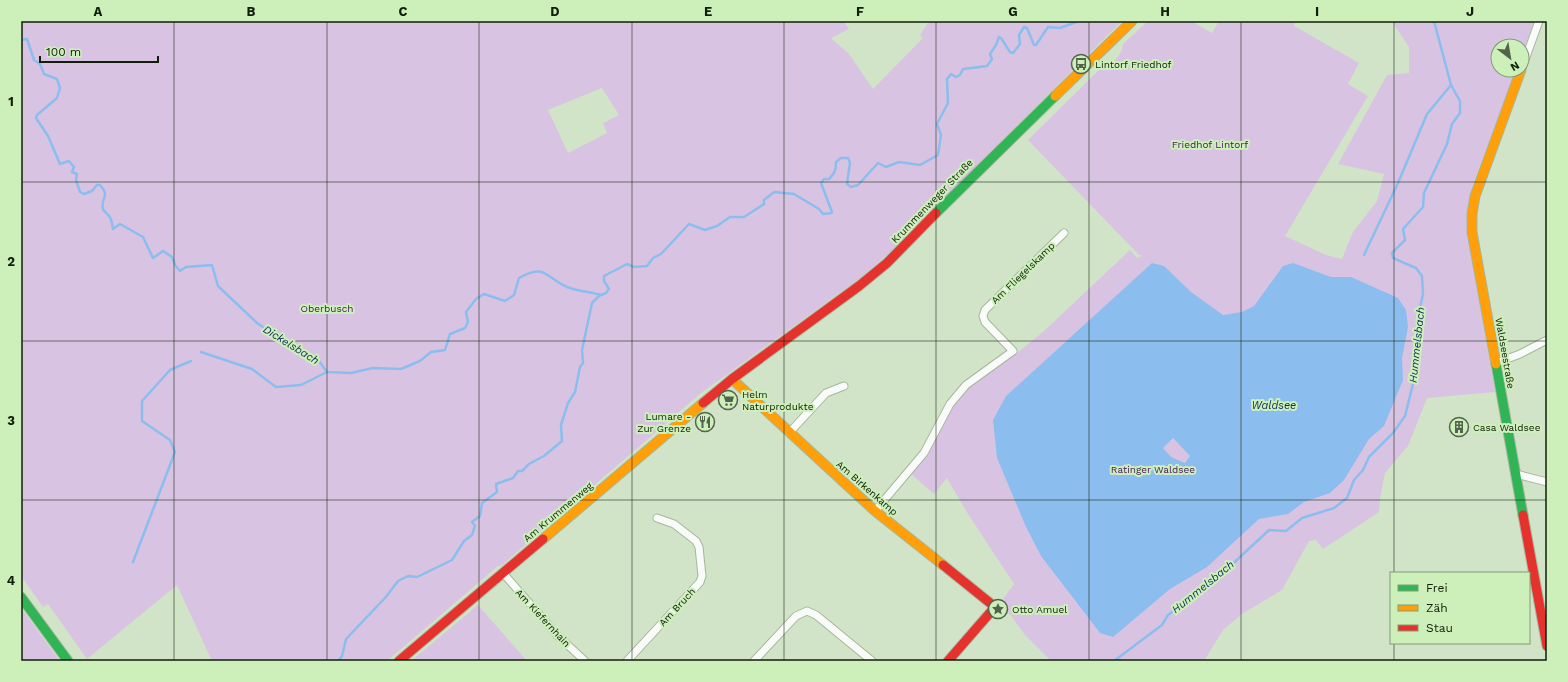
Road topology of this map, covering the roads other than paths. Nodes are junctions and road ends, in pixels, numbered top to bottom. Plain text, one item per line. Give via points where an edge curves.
1 (1132, 21) edge
2 (1539, 21) edge
3 (1530, 46) edge
4 (1519, 78) edge
5 (1064, 233) dead end
6 (1547, 340) edge
7 (1496, 363) junction
8 (732, 379) junction
9 (844, 386) dead end
10 (789, 433) junction
11 (1516, 474) junction
12 (1547, 482) edge
13 (874, 511) junction
14 (657, 518) dead end
15 (503, 573) junction
16 (21, 596) edge
17 (1547, 646) edge
18 (581, 659) edge
19 (68, 661) edge
20 (399, 661) edge
21 (627, 661) edge
22 (754, 661) edge
23 (872, 661) edge
24 (948, 661) edge

1 - 8 main road, Krummenweger Straße via 981,167 887,263
2 - 3 street, Waldseestraße
4 - 7 main road, Waldseestraße via 1475,196 1472,214 1472,232
5 - 13 street, Am Fliegelskamp via 985,310 985,322 1014,352 966,385 950,404 924,452
6 - 7 street
7 - 11 main road, Waldseestraße
8 - 10 main road, Am Birkenkamp
8 - 15 main road, Am Krummenweg
9 - 10 street via 826,393
10 - 13 main road, Am Birkenkamp
11 - 12 street
11 - 17 main road, Waldseestraße
13 - 24 main road, Am Birkenkamp via 995,607
14 - 21 street, Am Bruch via 674,524 696,541 702,576 700,582
15 - 18 street, Am Kiefernhain
15 - 20 main road, Am Krummenweg
16 - 19 main road
22 - 23 street via 796,616 807,611 816,615

